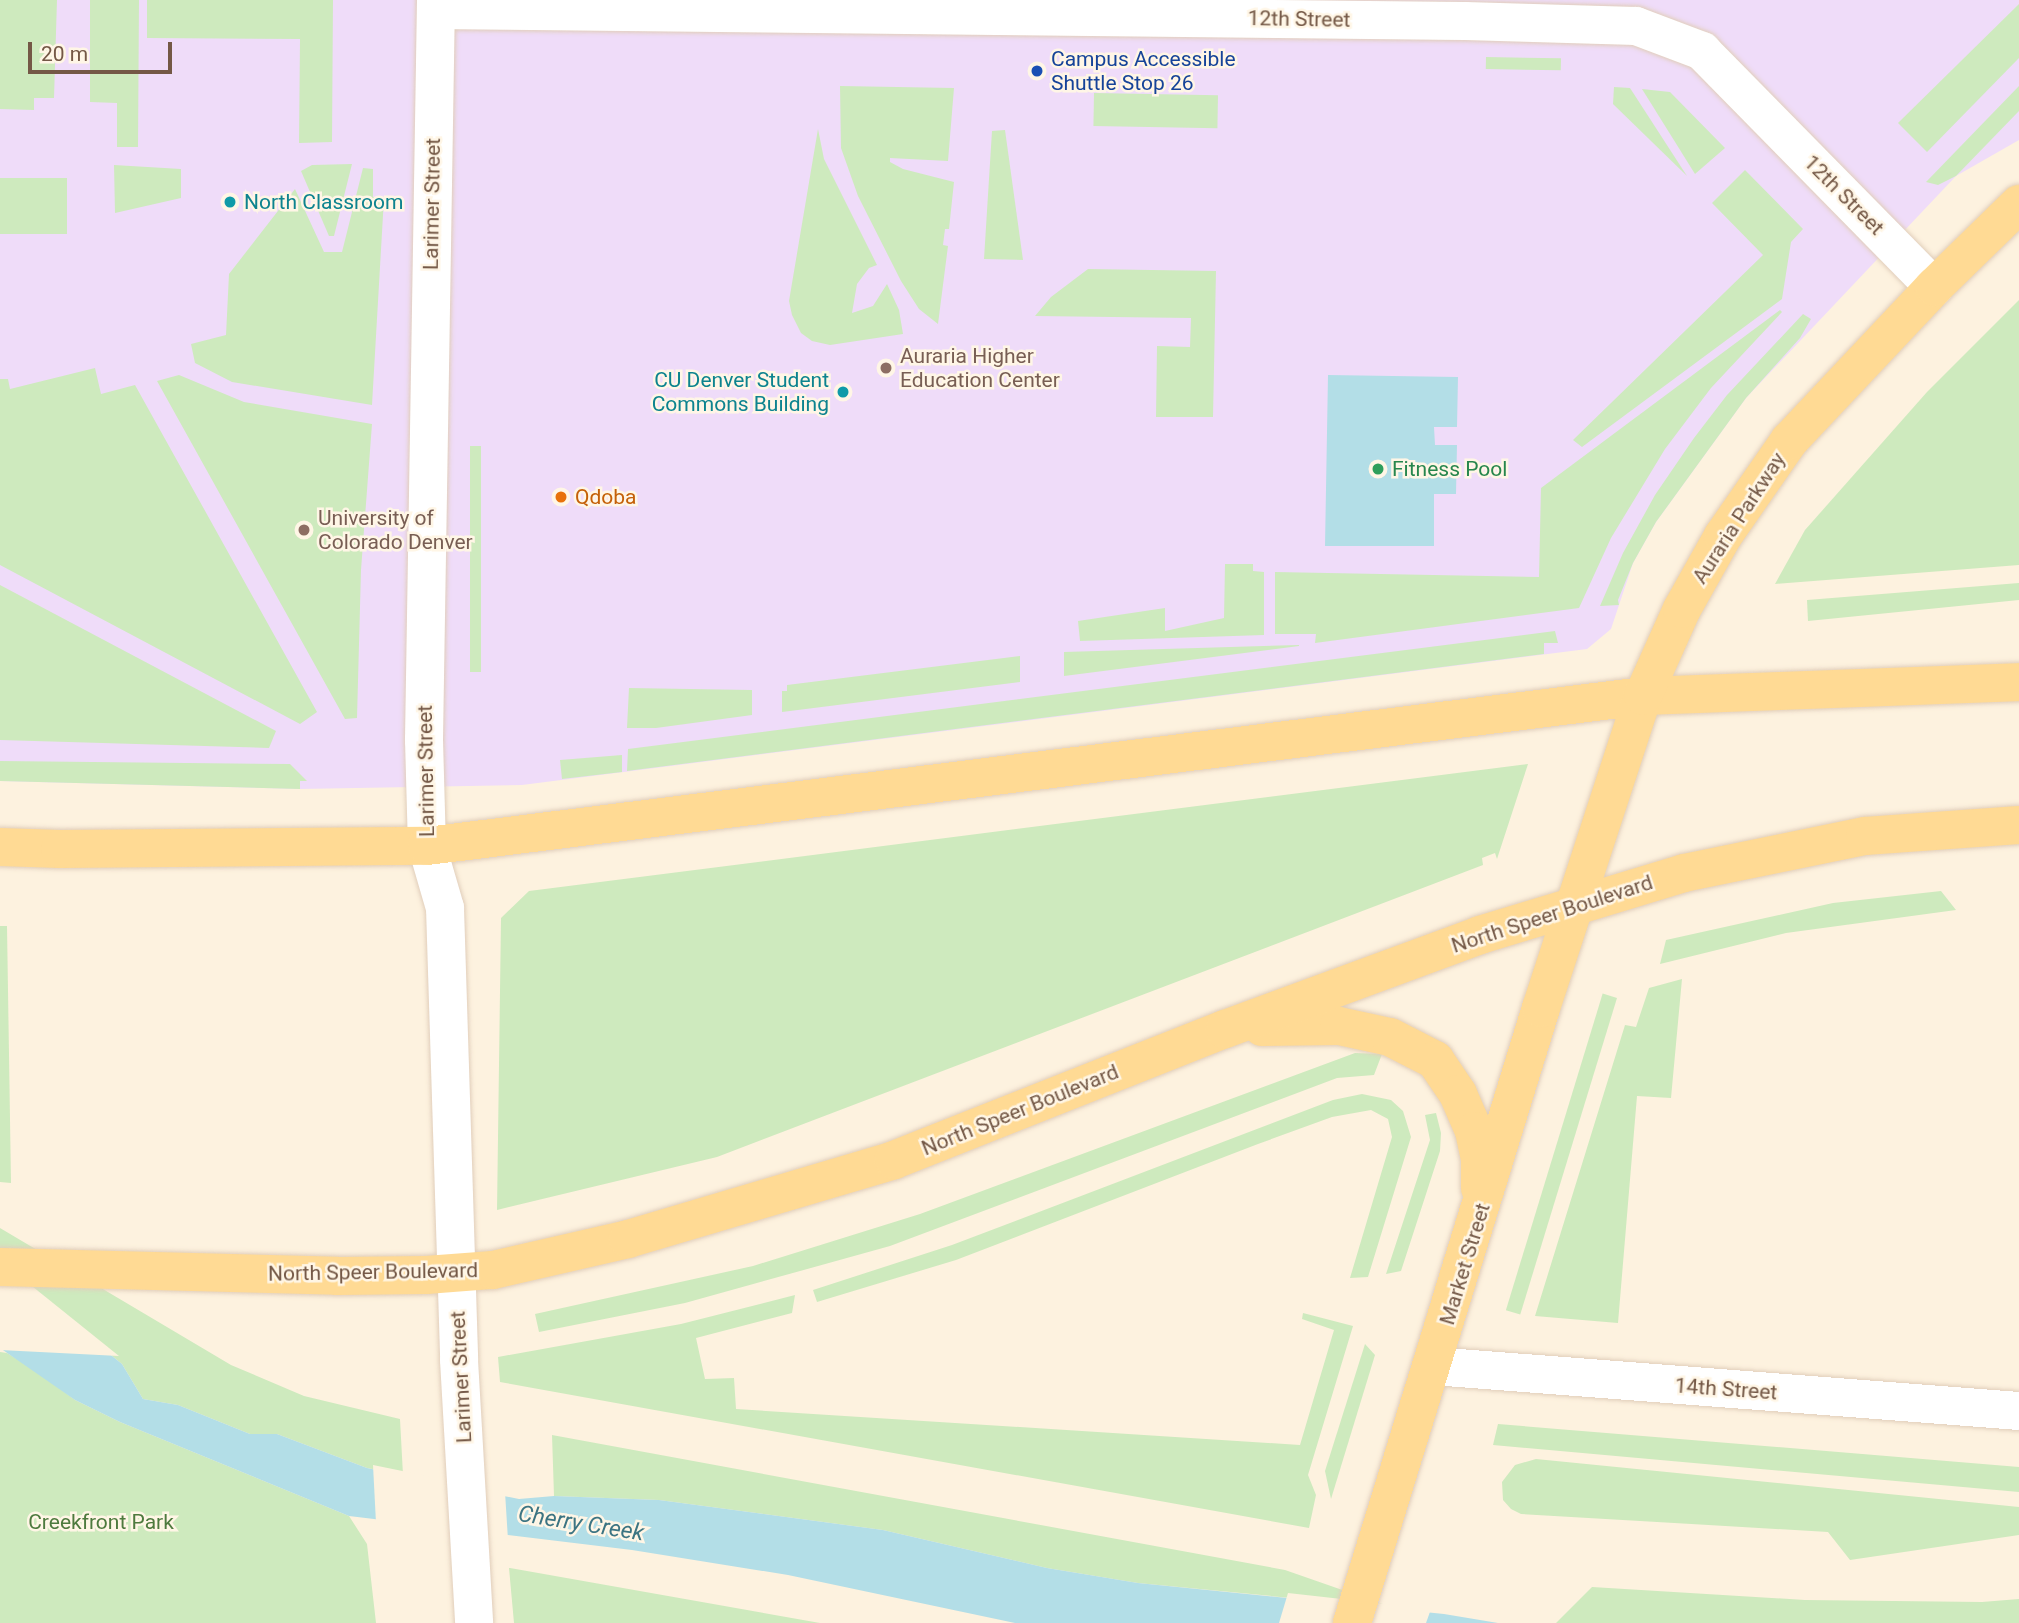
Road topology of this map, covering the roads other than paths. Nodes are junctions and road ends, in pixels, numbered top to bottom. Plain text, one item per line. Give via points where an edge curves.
1 (436, 5) edge
2 (1514, 11) edge
3 (2019, 204) edge
4 (1934, 287) junction
5 (2019, 682) edge
6 (1643, 696) junction
7 (2019, 825) edge
8 (427, 846) junction
9 (0, 847) edge
10 (1576, 905) junction
11 (1226, 1029) junction
12 (1479, 1218) junction
13 (0, 1267) edge
14 (456, 1274) junction
15 (1433, 1366) junction
16 (2019, 1411) edge
17 (473, 1618) edge
18 (1352, 1623) edge

1 - 2 street, 12th Street
1 - 8 street, Larimer Street
2 - 4 street, 12th Street via 1636,26 1702,51
3 - 4 main road, Auraria Parkway
4 - 6 main road, Auraria Parkway via 1790,441 1723,536 1682,610
5 - 6 main road
6 - 8 main road
6 - 10 main road, Auraria Parkway
7 - 10 main road, North Speer Boulevard via 1865,836 1684,873
8 - 9 main road
8 - 14 street, Larimer Street via 445,908
10 - 11 main road, North Speer Boulevard via 1480,935
10 - 12 main road, Market Street
11 - 12 main road via 1339,1026 1390,1037 1435,1060 1458,1094 1474,1131 1480,1160
11 - 14 main road, North Speer Boulevard via 894,1160 628,1239
12 - 15 main road, Market Street
13 - 14 main road, North Speer Boulevard via 337,1276
14 - 17 street, Larimer Street
15 - 16 street, 14th Street
15 - 18 main road, Market Street

